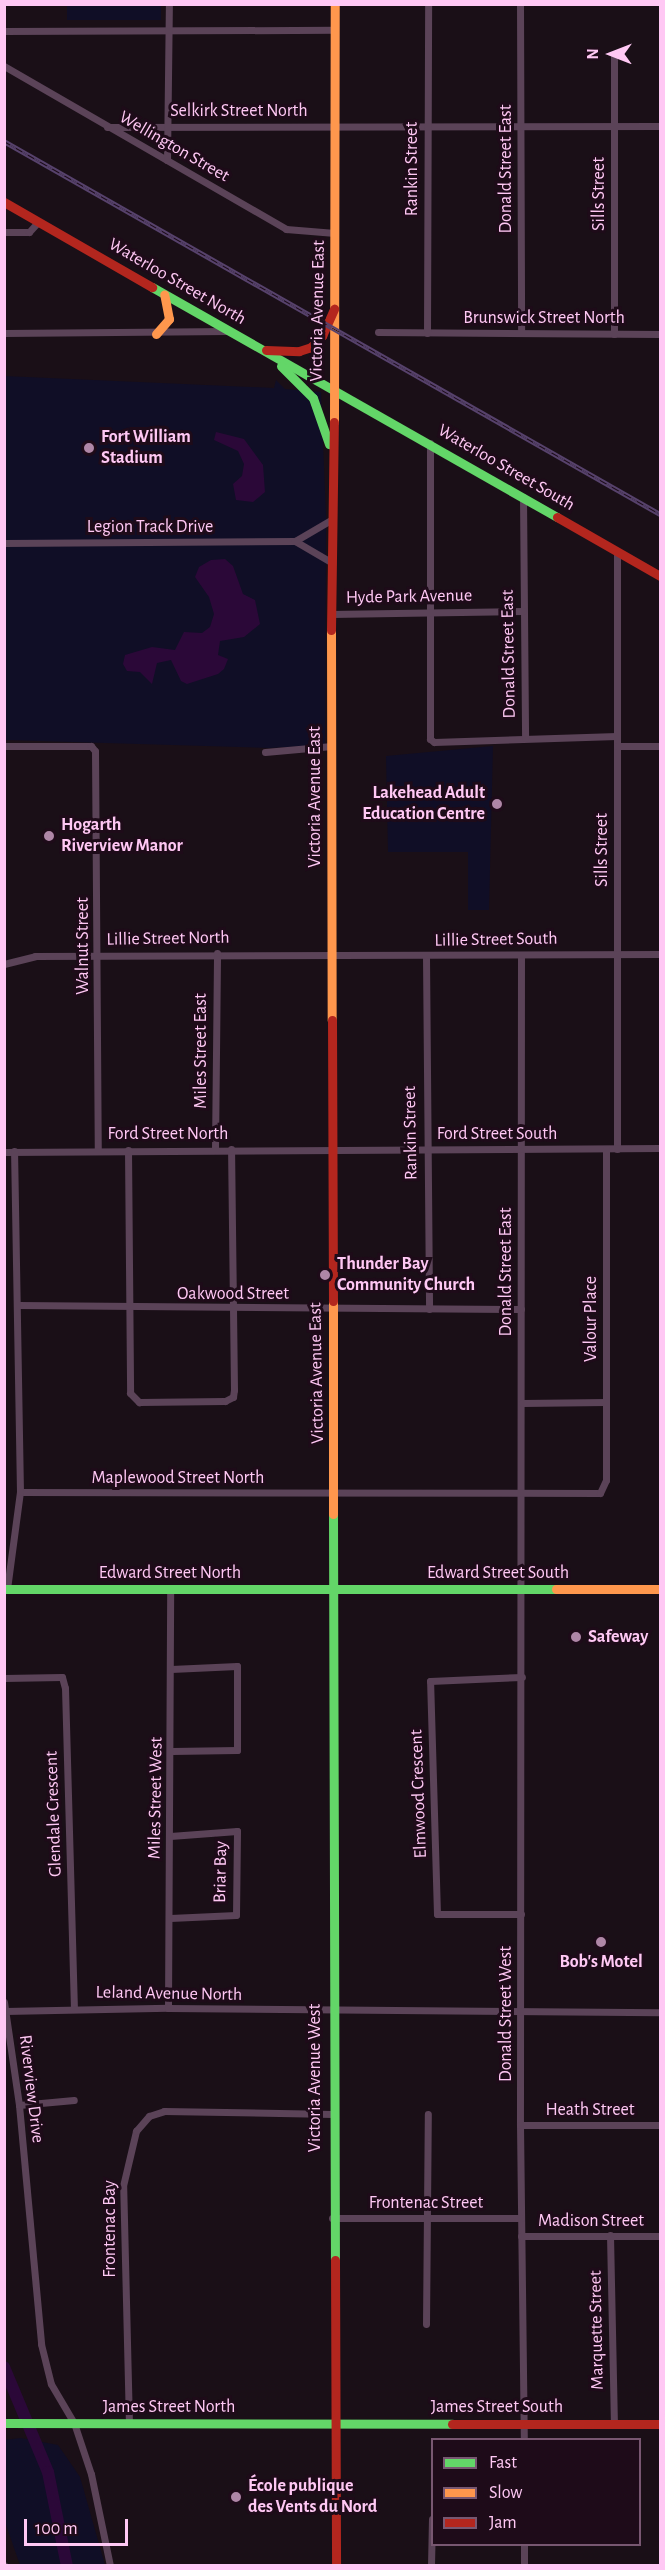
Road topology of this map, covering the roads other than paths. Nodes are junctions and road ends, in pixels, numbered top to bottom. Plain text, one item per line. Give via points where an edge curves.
1 (169, 4) edge
2 (335, 4) edge
3 (428, 4) edge
4 (520, 4) edge
5 (169, 30) junction
6 (335, 30) junction
7 (4, 31) edge
8 (614, 54) dead end
9 (4, 66) edge
10 (170, 126) junction
11 (335, 126) junction
12 (427, 126) junction
13 (614, 126) junction
14 (660, 126) edge
15 (107, 127) junction
16 (521, 127) junction
17 (167, 160) junction
18 (4, 202) edge
19 (38, 222) junction
20 (4, 232) edge
21 (336, 233) junction
22 (164, 294) junction
23 (336, 304) junction
24 (229, 331) junction
25 (378, 332) dead end
26 (4, 333) edge
27 (427, 333) junction
28 (521, 333) junction
29 (156, 334) junction
30 (614, 334) junction
31 (660, 334) edge
32 (260, 349) junction
33 (333, 390) junction
34 (430, 443) junction
35 (332, 452) junction
36 (523, 497) junction
37 (331, 520) junction
38 (295, 540) junction
39 (4, 543) edge
40 (617, 551) junction
41 (331, 562) junction
42 (660, 576) edge
43 (429, 610) junction
44 (523, 611) junction
45 (331, 614) junction
46 (617, 736) junction
47 (525, 738) junction
48 (4, 746) edge
49 (332, 746) junction
50 (617, 746) junction
51 (660, 746) edge
52 (265, 752) dead end
53 (217, 953) junction
54 (332, 954) junction
55 (617, 954) junction
56 (660, 954) edge
57 (521, 955) junction
58 (98, 956) junction
59 (426, 956) junction
60 (4, 964) edge
61 (333, 1148) junction
62 (660, 1148) edge
63 (215, 1149) junction
64 (231, 1149) junction
65 (427, 1149) junction
66 (520, 1149) junction
67 (606, 1149) junction
68 (617, 1149) junction
69 (98, 1150) junction
70 (129, 1150) junction
71 (14, 1151) junction
72 (4, 1152) edge
73 (18, 1305) junction
74 (129, 1308) junction
75 (232, 1309) junction
76 (429, 1309) junction
77 (521, 1309) junction
78 (332, 1310) junction
79 (606, 1402) junction
80 (522, 1403) junction
81 (605, 1488) joint
82 (20, 1492) junction
83 (335, 1495) junction
84 (523, 1495) junction
85 (6, 1589) edge
86 (170, 1589) junction
87 (523, 1589) junction
88 (660, 1589) edge
89 (335, 1590) junction
90 (171, 1669) junction
91 (522, 1677) junction
92 (4, 1678) edge
93 (172, 1751) junction
94 (170, 1836) junction
95 (521, 1914) junction
96 (170, 1918) junction
97 (4, 2002) edge
98 (74, 2007) junction
99 (168, 2008) junction
100 (6, 2011) edge
101 (332, 2012) junction
102 (520, 2012) junction
103 (660, 2012) edge
104 (74, 2100) dead end
105 (19, 2105) junction
106 (332, 2114) junction
107 (428, 2114) dead end
108 (520, 2125) junction
109 (660, 2125) edge
110 (332, 2218) junction
111 (428, 2218) junction
112 (520, 2218) junction
113 (610, 2235) junction
114 (521, 2236) junction
115 (660, 2236) edge
116 (426, 2324) dead end
117 (524, 2422) junction
118 (4, 2423) edge
119 (74, 2423) junction
120 (334, 2423) junction
121 (129, 2424) junction
122 (614, 2424) junction
123 (660, 2424) edge
124 (524, 2438) edge
125 (431, 2546) edge
126 (524, 2546) edge
127 (110, 2565) edge
128 (336, 2565) edge
129 (431, 2565) edge
130 (524, 2565) edge

1 - 5 street
2 - 6 street, Victoria Avenue East
3 - 12 street, Rankin Street
4 - 16 street, Donald Street East
5 - 6 street
5 - 7 street
5 - 10 street
6 - 11 street, Victoria Avenue East
8 - 13 street, Sills Street
9 - 15 street, Wellington Street
10 - 11 street, Selkirk Street North
10 - 15 street, Selkirk Street North
10 - 17 street
11 - 12 street, Selkirk Street North
11 - 21 street, Victoria Avenue East
12 - 16 street, Selkirk Street North
12 - 27 street, Rankin Street
13 - 14 street, Selkirk Street North
13 - 16 street, Selkirk Street North
13 - 30 street, Sills Street
15 - 17 street, Wellington Street
16 - 28 street, Donald Street East
17 - 21 street, Wellington Street via 286,229
18 - 19 street, Waterloo Street North
19 - 20 street via 29,232
19 - 22 street, Waterloo Street North
21 - 23 street, Victoria Avenue East
22 - 24 street, Waterloo Street North
22 - 29 street via 169,319
23 - 32 street via 322,336 310,347 299,351
23 - 33 street, Victoria Avenue East
24 - 29 street
24 - 32 street, Waterloo Street North
25 - 27 street, Brunswick Street North
26 - 29 street
27 - 28 street, Brunswick Street North
28 - 30 street, Brunswick Street North
30 - 31 street, Brunswick Street North
32 - 33 street, Waterloo Street North
32 - 35 street via 313,398
33 - 34 street, Waterloo Street South
33 - 35 street, Victoria Avenue East
34 - 36 street, Waterloo Street South
34 - 43 street
35 - 37 street, Victoria Avenue East
36 - 40 street, Waterloo Street South
36 - 44 street, Donald Street East
37 - 38 street, Legion Track Drive
37 - 41 street, Victoria Avenue East
38 - 39 street, Legion Track Drive
38 - 41 street
40 - 42 street, Waterloo Street South
40 - 46 street, Sills Street
41 - 45 street, Victoria Avenue East
43 - 44 street, Hyde Park Avenue
43 - 45 street, Hyde Park Avenue
43 - 47 street via 429,735 434,742
44 - 47 street, Donald Street East
45 - 49 street, Victoria Avenue East
46 - 47 street
46 - 50 street, Sills Street
48 - 58 street, Walnut Street via 88,746 95,751
49 - 52 street
49 - 54 street, Victoria Avenue East
50 - 51 street
50 - 55 street, Sills Street
53 - 54 street, Lillie Street North
53 - 58 street, Lillie Street North
53 - 63 street, Miles Street East
54 - 59 street, Lillie Street South
54 - 61 street, Victoria Avenue East
55 - 56 street, Lillie Street South
55 - 57 street, Lillie Street South
55 - 68 street, Sills Street
57 - 59 street, Lillie Street South
57 - 66 street, Donald Street East
58 - 60 street, Lillie Street North via 35,956
58 - 69 street, Walnut Street
59 - 65 street, Rankin Street
61 - 64 street, Ford Street North
61 - 65 street, Ford Street South
61 - 78 street, Victoria Avenue East
62 - 68 street, Ford Street South
63 - 64 street, Ford Street North
63 - 70 street, Ford Street North
64 - 75 street
65 - 66 street, Ford Street South
65 - 76 street, Rankin Street
66 - 67 street, Ford Street South
66 - 77 street, Donald Street East
67 - 68 street, Ford Street South
67 - 79 street, Valour Place
69 - 70 street, Ford Street North
69 - 71 street, Ford Street North
70 - 74 street
71 - 72 street, Ford Street North
71 - 73 street
73 - 74 street, Oakwood Street
73 - 82 street
74 - 75 street, Oakwood Street
74 - 75 street via 130,1393 139,1402 225,1401 233,1397
75 - 78 street, Oakwood Street
76 - 77 street, Oakwood Street
76 - 78 street, Oakwood Street
77 - 80 street, Donald Street East
78 - 83 street, Victoria Avenue East
79 - 80 street
79 - 81 street, Valour Place
80 - 84 street, Donald Street East
81 - 84 street, Maplewood Street North via 594,1495
82 - 83 street, Maplewood Street North
82 - 85 street
83 - 84 street, Maplewood Street North
83 - 89 street, Victoria Avenue East
84 - 87 street, Donald Street East
85 - 86 street, Edward Street North
86 - 89 street, Edward Street North
86 - 90 street, Miles Street West
87 - 88 street, Edward Street South
87 - 89 street, Edward Street South
87 - 91 street, Donald Street West
89 - 101 street, Victoria Avenue West
90 - 93 street, Miles Street West
90 - 93 street via 237,1666 237,1750
91 - 95 street, Donald Street West
91 - 95 street, Elmwood Crescent via 430,1681 437,1914
92 - 98 street, Glendale Crescent via 62,1677 65,1688
93 - 94 street, Miles Street West
94 - 96 street, Miles Street West
94 - 96 street, Briar Bay via 237,1831 236,1915
95 - 102 street, Donald Street West
96 - 99 street, Miles Street West
97 - 100 street, Riverview Drive
98 - 99 street, Leland Avenue North
98 - 100 street, Leland Avenue North
99 - 101 street, Leland Avenue North
100 - 105 street, Riverview Drive
101 - 102 street, Leland Avenue North
101 - 106 street, Victoria Avenue West
102 - 103 street, Leland Avenue North
102 - 108 street, Donald Street West
104 - 105 street
105 - 119 street, Riverview Drive via 41,2344 51,2384
106 - 110 street, Victoria Avenue West
106 - 121 street, Frontenac Bay via 164,2111 149,2116 136,2131 123,2186
107 - 111 street
108 - 109 street, Heath Street
108 - 112 street, Donald Street West
110 - 111 street, Frontenac Street
110 - 120 street, Victoria Avenue West
111 - 112 street, Frontenac Street
111 - 116 street
112 - 114 street, Donald Street West
113 - 114 street, Madison Street
113 - 115 street, Madison Street
113 - 122 street, Marquette Street
114 - 117 street, Donald Street West
117 - 120 street, James Street South
117 - 122 street, James Street South
117 - 124 street, Donald Street West
118 - 119 street, James Street North
119 - 121 street, James Street North
119 - 127 street, Riverview Drive
120 - 121 street, James Street North
120 - 128 street, Victoria Avenue West
122 - 123 street, James Street South
125 - 129 street
126 - 130 street

